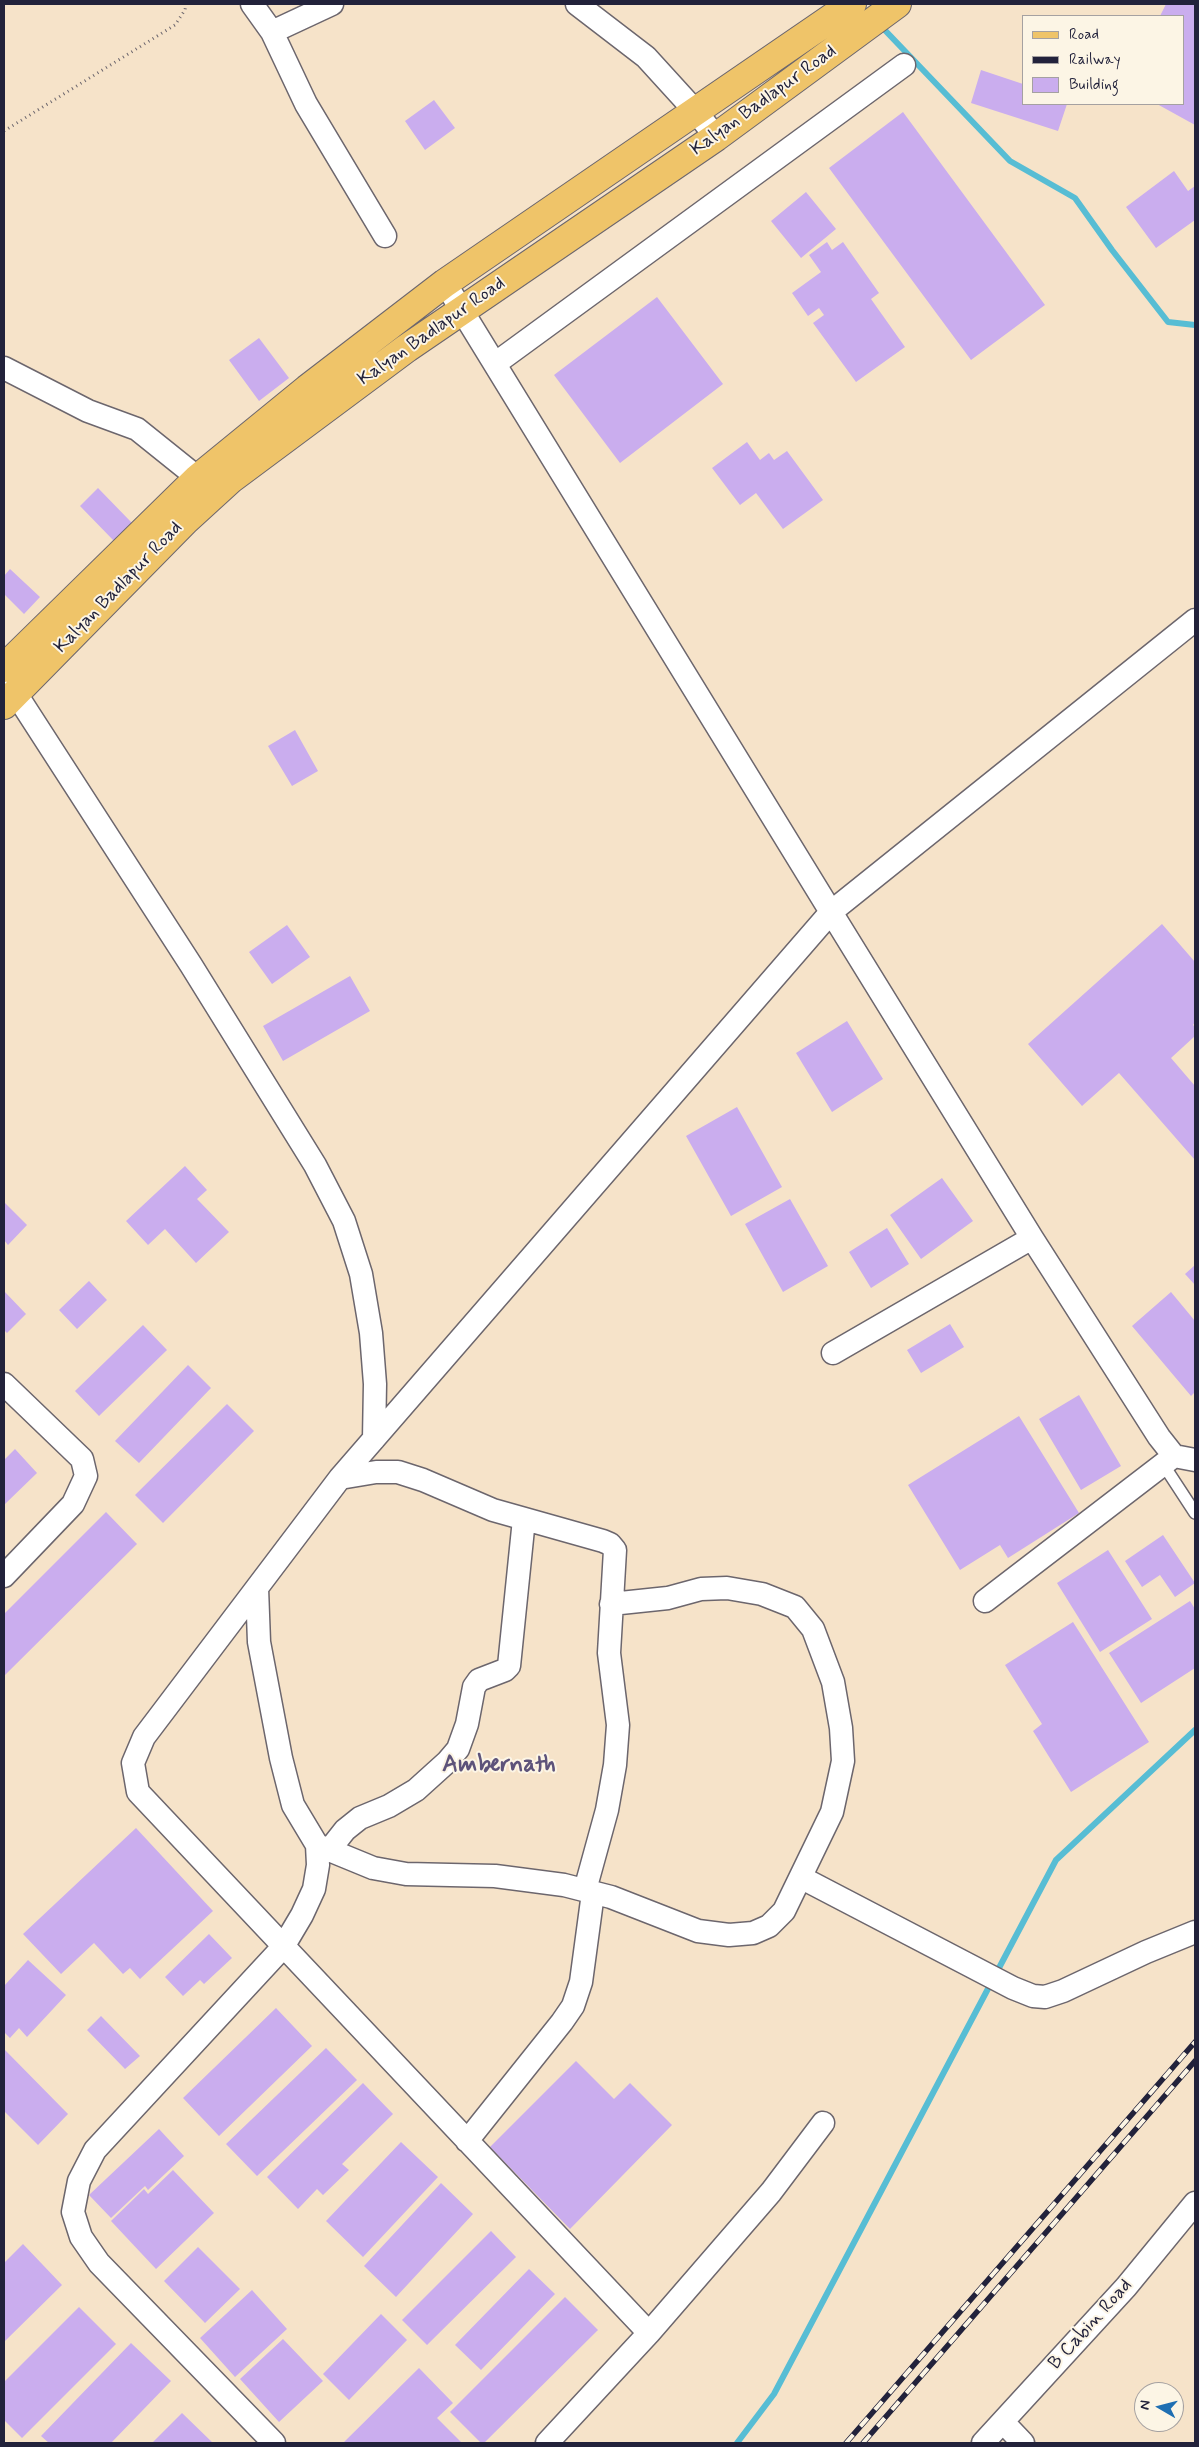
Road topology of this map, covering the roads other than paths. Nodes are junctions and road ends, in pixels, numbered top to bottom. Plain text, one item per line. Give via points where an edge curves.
1 (252, 4) edge
2 (332, 4) edge
3 (577, 4) edge
4 (897, 4) edge
5 (851, 16) edge
6 (272, 32) junction
7 (904, 65) dead end
8 (697, 112) junction
9 (716, 137) junction
10 (385, 236) dead end
11 (446, 283) junction
12 (462, 310) junction
13 (496, 363) junction
14 (4, 368) edge
15 (205, 487) junction
16 (1195, 620) edge
17 (4, 668) edge
18 (8, 691) edge
19 (831, 912) junction
20 (1032, 1238) junction
21 (833, 1353) dead end
22 (4, 1384) edge
23 (374, 1439) junction
24 (1177, 1460) edge
25 (340, 1478) junction
26 (1195, 1513) edge
27 (524, 1519) junction
28 (4, 1576) edge
29 (257, 1588) junction
30 (985, 1601) dead end
31 (611, 1604) junction
32 (324, 1847) junction
33 (802, 1878) junction
34 (589, 1891) junction
35 (1195, 1932) edge
36 (283, 1947) junction
37 (823, 2124) dead end
38 (467, 2141) junction
39 (1195, 2203) edge
40 (649, 2333) junction
41 (1002, 2422) junction
42 (274, 2443) edge
43 (547, 2443) edge
44 (983, 2443) edge
45 (1023, 2443) edge

1 - 6 street
2 - 6 street
3 - 8 street via 646,57
4 - 5 main road, Kalyan Badlapur Road
5 - 8 main road, Kalyan Badlapur Road
5 - 9 main road, Kalyan Badlapur Road
6 - 10 street via 306,104
7 - 13 street
8 - 9 street
8 - 11 main road, Kalyan Badlapur Road
9 - 12 main road, Kalyan Badlapur Road
11 - 12 street
11 - 15 main road, Kalyan Badlapur Road via 307,389
12 - 13 street
12 - 15 main road, Kalyan Badlapur Road via 304,424
13 - 19 street
14 - 15 street via 88,410 137,430
15 - 17 main road, Kalyan Badlapur Road
15 - 18 main road, Kalyan Badlapur Road
16 - 19 street
18 - 23 street via 191,965 315,1165 344,1222 362,1274 371,1333
19 - 20 street
19 - 23 street
20 - 21 street
20 - 24 street
22 - 28 street via 82,1459 86,1476 73,1504
23 - 25 street
24 - 26 lane
24 - 30 street
25 - 27 street via 398,1472
25 - 29 street
27 - 31 street via 610,1544 616,1558
27 - 32 street via 509,1666 479,1680 474,1688 468,1724 458,1749 447,1762 416,1790 360,1818
29 - 32 street via 260,1642 293,1806
29 - 36 street via 144,1737 133,1763 138,1792
31 - 33 street via 668,1598 701,1589 727,1588 762,1594 795,1608 813,1629 833,1682 843,1761 832,1812
31 - 34 street via 609,1653 618,1725 607,1810
32 - 34 street via 373,1868 406,1874 495,1876
32 - 36 street via 314,1889
33 - 34 street via 784,1911 769,1926 753,1933 729,1935 698,1931
33 - 35 street via 1033,1996 1045,1997 1063,1991
34 - 38 street via 581,1982 573,2006
36 - 38 street
36 - 42 street via 95,2150 79,2181 73,2212 81,2237 99,2263
37 - 40 street via 771,2192
38 - 40 street
39 - 41 street, B Cabin Road via 1126,2287
40 - 43 street
41 - 44 street, B Cabin Road
41 - 45 street

